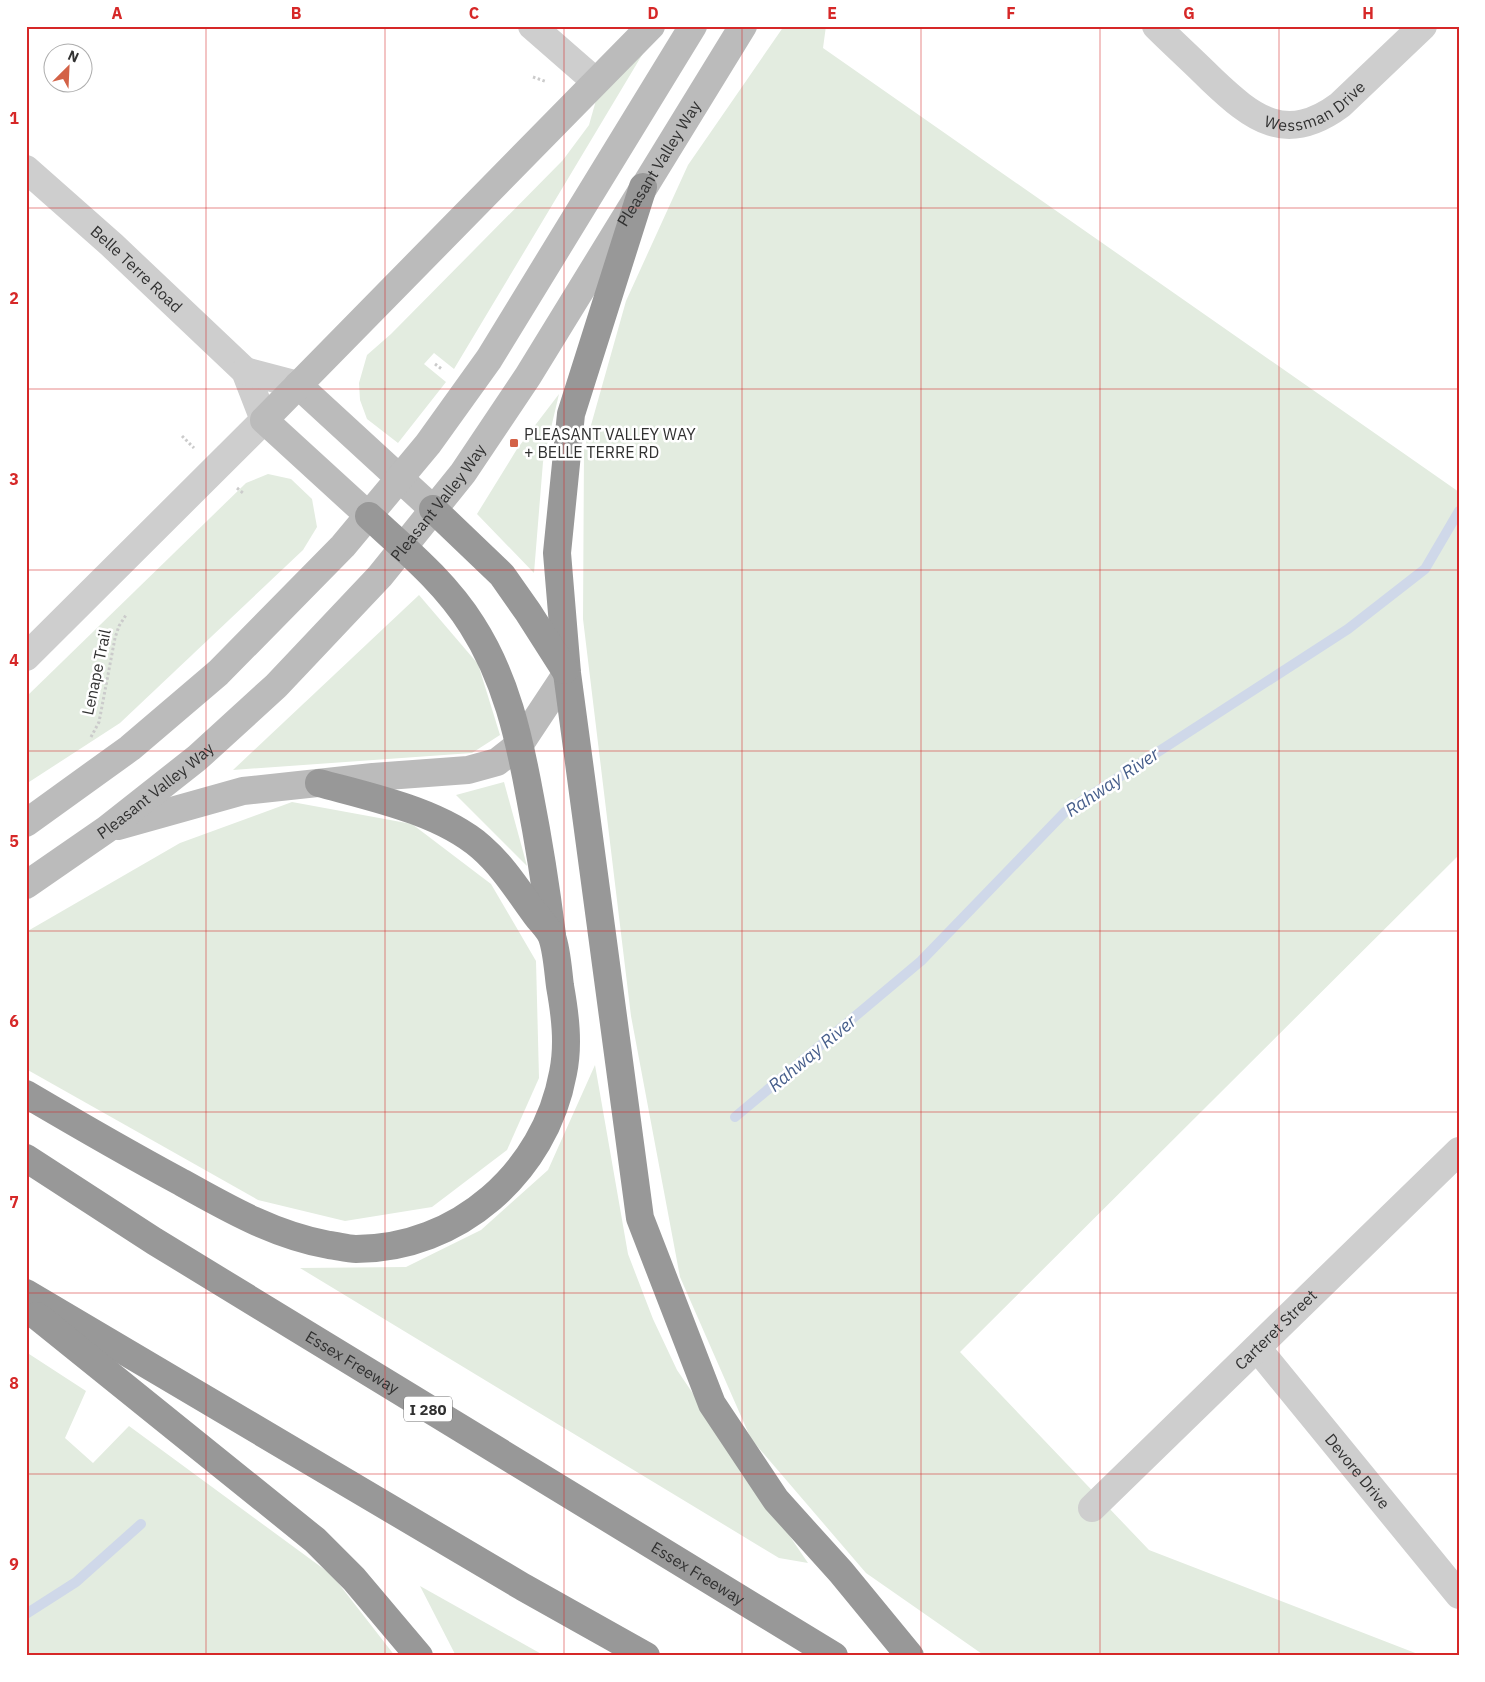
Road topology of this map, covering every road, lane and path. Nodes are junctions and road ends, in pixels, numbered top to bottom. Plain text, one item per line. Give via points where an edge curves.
1 (532, 26) edge
2 (651, 26) edge
3 (693, 26) edge
4 (743, 26) edge
5 (1156, 26) edge
6 (1423, 26) edge
7 (533, 77) dead end
8 (595, 81) junction
9 (551, 84) dead end
10 (26, 169) edge
11 (643, 187) junction
12 (245, 371) junction
13 (298, 385) junction
14 (264, 420) junction
15 (182, 436) dead end
16 (195, 448) dead end
17 (400, 478) junction
18 (433, 509) junction
19 (369, 516) junction
20 (403, 548) junction
21 (126, 615) dead end
22 (26, 657) edge
23 (567, 673) junction
24 (88, 742) dead end
25 (520, 744) junction
26 (319, 783) junction
27 (26, 823) edge
28 (107, 829) junction
29 (26, 886) edge
30 (552, 937) junction
31 (26, 1094) edge
32 (1459, 1151) edge
33 (26, 1158) edge
34 (26, 1293) edge
35 (26, 1307) edge
36 (1257, 1348) junction
37 (1092, 1508) dead end
38 (1459, 1595) edge
39 (419, 1656) edge
40 (646, 1656) edge
41 (834, 1656) edge
42 (910, 1656) edge

1 - 8 street
2 - 8 main road
3 - 17 main road via 488,359
4 - 11 main road, Pleasant Valley Way
5 - 6 street, Wessman Drive via 1247,112 1276,124 1310,122 1326,115
7 - 9 path
8 - 13 main road
10 - 12 street, Belle Terre Road
11 - 18 main road, Pleasant Valley Way via 528,376 463,473
11 - 23 highway via 571,414 558,553
12 - 13 street, Belle Terre Road
12 - 14 street, Belle Terre Road
13 - 14 main road
13 - 17 main road, Belle Terre Road
14 - 19 main road, Belle Terre Road
14 - 22 street
15 - 16 path
17 - 18 main road, Belle Terre Road
17 - 19 main road
18 - 20 main road, Pleasant Valley Way
18 - 23 highway via 502,575
19 - 20 highway
19 - 27 main road via 295,597 218,673 130,748
20 - 25 highway via 436,578 472,626 499,678
20 - 28 main road, Pleasant Valley Way via 276,686 196,758
21 - 24 path, Lenape Trail via 115,638 100,722
23 - 25 main road
23 - 42 highway via 640,1218 712,1404 776,1500
25 - 26 main road via 496,762 468,770
25 - 30 highway via 545,875
26 - 28 main road via 243,791
26 - 30 highway via 416,812 480,846 508,877
28 - 29 main road, Pleasant Valley Way
30 - 31 highway via 566,1019 564,1071 555,1106 541,1140 521,1170 497,1195 465,1218 436,1233 395,1245 355,1250 279,1232 224,1206
32 - 36 street, Carteret Street
33 - 41 highway, Essex Freeway / I 280 via 162,1246
34 - 40 highway via 523,1587
35 - 39 highway via 315,1540 354,1579
36 - 37 street, Carteret Street
36 - 38 street, Devore Drive

